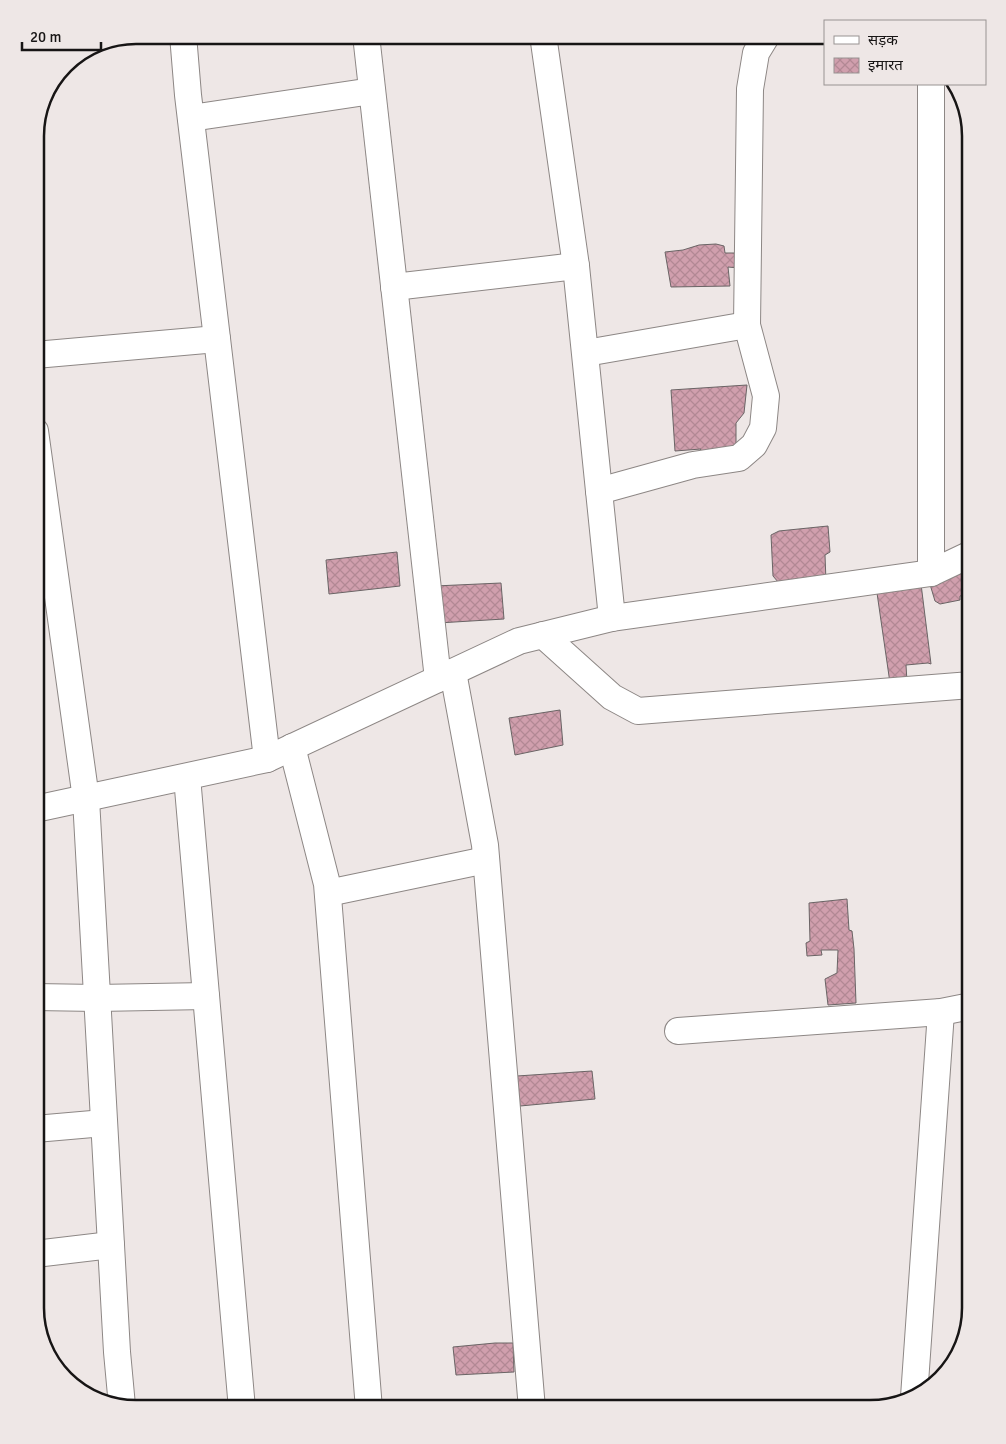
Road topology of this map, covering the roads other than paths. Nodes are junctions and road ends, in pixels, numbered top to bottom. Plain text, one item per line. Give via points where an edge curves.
1 (184, 44) edge
2 (367, 44) edge
3 (544, 44) edge
4 (762, 44) edge
5 (931, 85) edge
6 (372, 91) junction
7 (191, 118) junction
8 (576, 266) junction
9 (394, 287) junction
10 (747, 325) junction
11 (217, 340) junction
12 (586, 353) junction
13 (44, 354) edge
14 (599, 492) junction
15 (44, 496) edge
16 (962, 558) edge
17 (931, 573) junction
18 (612, 618) junction
19 (543, 635) junction
20 (446, 676) junction
21 (962, 686) edge
22 (292, 748) junction
23 (267, 760) junction
24 (187, 777) junction
25 (86, 798) junction
26 (44, 808) edge
27 (486, 860) junction
28 (328, 893) junction
29 (206, 996) junction
30 (44, 997) edge
31 (97, 998) junction
32 (962, 1008) edge
33 (940, 1012) junction
34 (678, 1031) dead end
35 (104, 1123) junction
36 (44, 1128) edge
37 (111, 1245) junction
38 (44, 1253) edge
39 (915, 1389) edge
40 (121, 1399) edge
41 (241, 1400) edge
42 (368, 1400) edge
43 (531, 1400) edge

1 - 7 street
2 - 6 street
3 - 8 street
4 - 10 street via 756,53 750,90
5 - 17 street
6 - 7 street
6 - 9 street
7 - 11 street
8 - 9 street
8 - 12 street
9 - 20 street
10 - 12 street
10 - 14 street via 766,396 763,428 754,445 739,458 693,464
11 - 13 street
11 - 23 street
12 - 14 street
14 - 18 street
15 - 25 street
16 - 17 street
17 - 18 street
18 - 19 street
19 - 20 street via 519,641
19 - 21 street via 612,697 638,711
20 - 22 street
20 - 27 street
22 - 23 street
22 - 28 street
23 - 24 street
24 - 25 street
24 - 29 street
25 - 26 street
25 - 31 street
27 - 28 street
27 - 43 street
28 - 42 street
29 - 31 street
29 - 41 street
30 - 31 street
31 - 35 street
32 - 33 street
33 - 34 street
33 - 39 street
35 - 36 street
35 - 37 street
37 - 38 street
37 - 40 street

